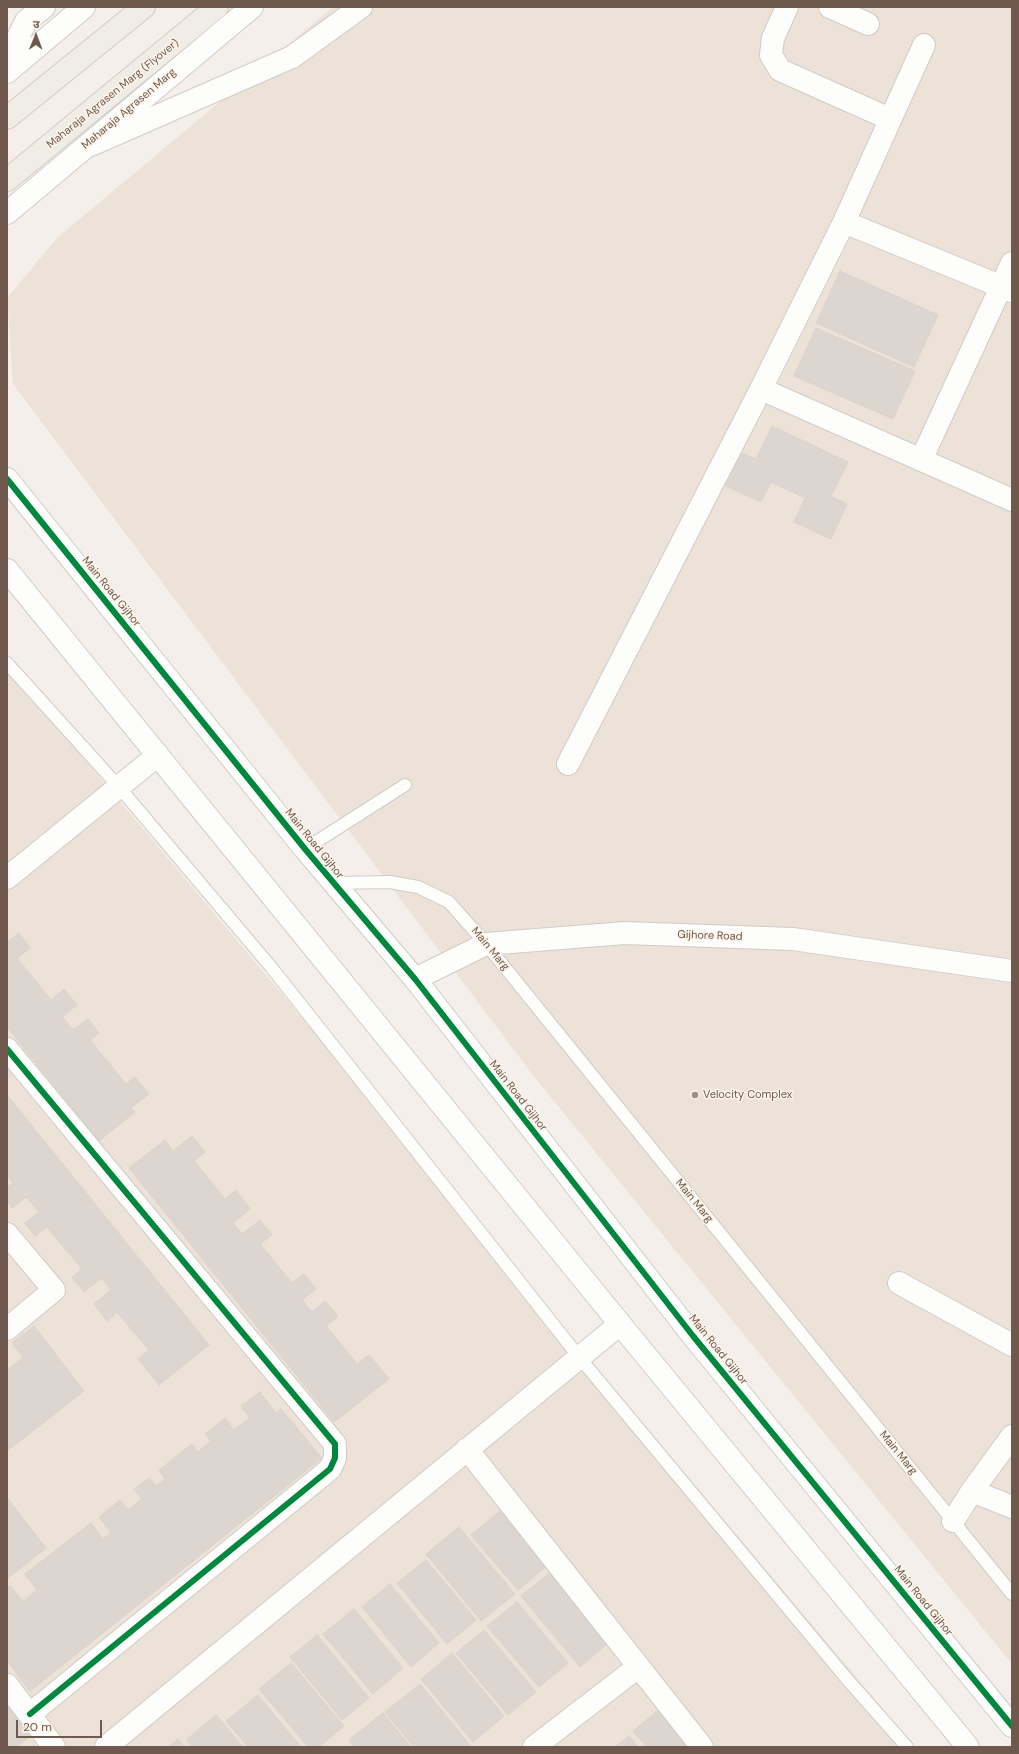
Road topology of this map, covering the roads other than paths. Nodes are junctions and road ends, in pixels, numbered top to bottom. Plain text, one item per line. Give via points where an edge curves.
1 (44, 7) edge
2 (84, 7) edge
3 (144, 7) edge
4 (217, 7) edge
5 (252, 7) edge
6 (361, 7) edge
7 (787, 7) edge
8 (830, 7) edge
9 (868, 24) dead end
10 (924, 45) dead end
11 (7, 60) edge
12 (7, 72) edge
13 (7, 118) edge
14 (890, 119) junction
15 (80, 150) junction
16 (7, 180) edge
17 (7, 213) edge
18 (844, 222) junction
19 (1012, 263) edge
20 (1006, 288) edge
21 (761, 389) junction
22 (921, 460) junction
23 (7, 479) edge
24 (1012, 500) edge
25 (7, 570) edge
26 (7, 663) edge
27 (158, 755) junction
28 (568, 764) dead end
29 (405, 785) dead end
30 (119, 787) junction
31 (305, 849) junction
32 (7, 878) edge
33 (334, 883) junction
34 (486, 944) junction
35 (1012, 971) edge
36 (415, 980) junction
37 (7, 1050) edge
38 (7, 1234) edge
39 (899, 1283) dead end
40 (620, 1324) junction
41 (7, 1329) edge
42 (1012, 1345) edge
43 (579, 1357) junction
44 (1012, 1436) edge
45 (467, 1449) junction
46 (972, 1491) junction
47 (1012, 1506) edge
48 (953, 1521) junction
49 (1012, 1594) edge
50 (638, 1667) junction
51 (7, 1685) edge
52 (30, 1714) junction
53 (1012, 1726) edge
54 (54, 1747) edge
55 (106, 1747) edge
56 (534, 1747) edge
57 (702, 1747) edge
58 (907, 1747) edge
59 (968, 1747) edge

1 - 11 street via 26,21
2 - 12 street
3 - 13 main road
4 - 16 main road, Maharaja Agrasen Marg (Flyover)
5 - 15 street, Maharaja Agrasen Marg
6 - 15 street via 292,57
7 - 14 street via 773,38 771,55 780,70
8 - 9 street
10 - 14 street
14 - 18 street
15 - 17 street, Maharaja Agrasen Marg
18 - 20 street
18 - 21 street
19 - 20 street
20 - 22 street
21 - 22 street
21 - 28 street
22 - 24 street
23 - 31 street, Main Road Gijhor
25 - 27 street
26 - 30 lane
27 - 30 street
27 - 40 street
29 - 31 lane
30 - 32 street
30 - 43 lane via 271,967
31 - 33 street, Main Road Gijhor
33 - 34 lane, Main Marg via 390,882 418,887 449,902
33 - 36 street, Main Road Gijhor
34 - 35 street, Gijhore Road via 625,933 793,939
34 - 36 street, Gijhore Road
34 - 48 lane, Main Marg
36 - 53 street, Main Road Gijhor via 693,1336
37 - 52 street via 335,1444 335,1458 330,1469
38 - 41 street via 54,1290
39 - 42 street
40 - 43 street
40 - 59 street
43 - 45 street
43 - 58 lane via 847,1679
44 - 46 street
45 - 50 street
45 - 55 street
46 - 47 street
46 - 48 street
48 - 49 lane, Main Marg
50 - 56 street
50 - 57 street
51 - 52 street
52 - 54 street

